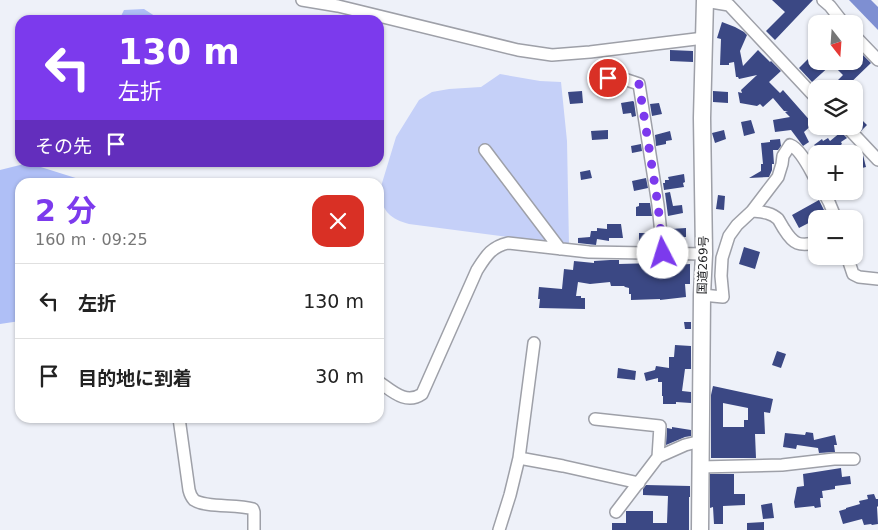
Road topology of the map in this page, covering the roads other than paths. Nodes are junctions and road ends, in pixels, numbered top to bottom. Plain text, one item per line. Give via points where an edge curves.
1 (302, 0) edge
2 (823, 0) edge
3 (705, 1) edge
4 (375, 15) edge
5 (837, 15) edge
6 (384, 17) edge
7 (704, 38) junction
8 (863, 44) edge
9 (878, 60) edge
10 (598, 79) dead end
11 (808, 89) edge
12 (854, 135) edge
13 (486, 150) dead end
14 (878, 160) edge
15 (808, 167) edge
16 (752, 211) junction
17 (808, 244) edge
18 (560, 249) junction
19 (663, 253) junction
20 (704, 254) junction
21 (850, 265) edge
22 (878, 279) edge
23 (702, 296) junction
24 (534, 343) dead end
25 (384, 386) edge
26 (595, 419) dead end
27 (180, 423) edge
28 (701, 441) junction
29 (658, 457) junction
30 (519, 458) junction
31 (854, 459) dead end
32 (700, 467) junction
33 (639, 484) junction
34 (616, 512) dead end
35 (254, 530) edge
36 (499, 530) edge
37 (700, 530) edge

1 - 4 street
2 - 5 street
3 - 7 highway, 国道269号
3 - 11 street via 729,4
6 - 7 street via 518,50 552,55
7 - 20 highway, 国道269号
8 - 9 street
10 - 19 street via 618,77 639,84
12 - 14 street
13 - 18 street
15 - 16 street via 790,145 783,156 778,177
16 - 17 street via 772,215 795,243
16 - 23 street via 729,236 722,258 723,297
18 - 19 street
18 - 25 street via 508,243 497,246 477,270 422,394 406,398
19 - 20 street
20 - 23 highway, 国道269号
21 - 22 street via 853,274 859,277
23 - 28 highway, 国道269号
24 - 30 street
26 - 29 street via 660,426
27 - 35 street via 193,499 253,510
28 - 29 street via 685,444
28 - 32 highway, 国道269号
29 - 33 street
30 - 33 street
30 - 36 street
31 - 32 street
32 - 37 highway, 国道269号
33 - 34 street

